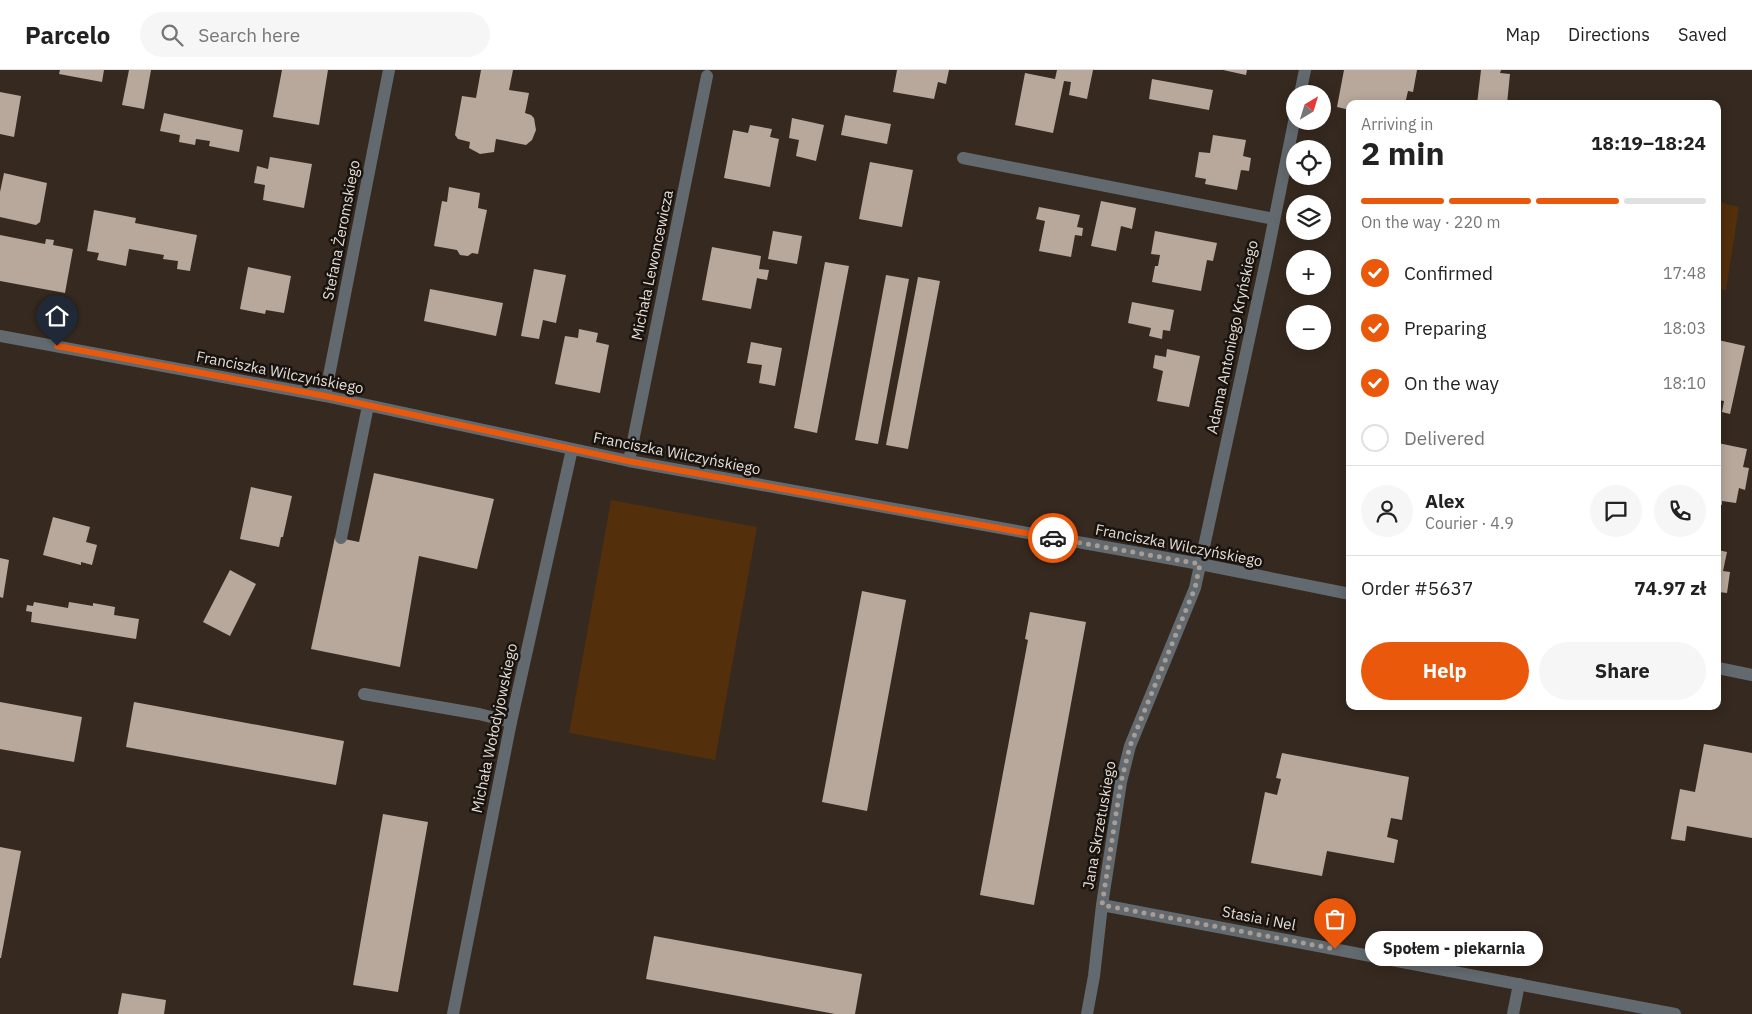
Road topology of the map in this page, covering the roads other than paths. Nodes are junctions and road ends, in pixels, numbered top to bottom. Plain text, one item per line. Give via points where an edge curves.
1 (389, 70) edge
2 (1304, 70) edge
3 (707, 76) dead end
4 (1302, 85) edge
5 (1292, 130) edge
6 (963, 158) dead end
7 (1274, 220) junction
8 (0, 336) edge
9 (325, 396) junction
10 (368, 406) junction
11 (572, 449) junction
12 (628, 461) junction
13 (340, 538) dead end
14 (1200, 564) junction
15 (1346, 593) edge
16 (1721, 669) edge
17 (1752, 675) edge
18 (364, 694) dead end
19 (511, 722) junction
20 (1102, 905) junction
21 (1519, 984) junction
22 (453, 1014) edge
23 (1087, 1014) edge
24 (1513, 1014) edge
25 (1675, 1014) edge

1 - 9 street, Stefana Żeromskiego
2 - 4 street
3 - 12 street, Michała Lewoncewicza
5 - 7 street, Adama Antoniego Kryńskiego
6 - 7 street
7 - 14 street, Adama Antoniego Kryńskiego
8 - 9 street, Franciszka Wilczyńskiego
9 - 10 street, Franciszka Wilczyńskiego
10 - 11 street, Franciszka Wilczyńskiego
10 - 13 street
11 - 12 street, Franciszka Wilczyńskiego
11 - 19 street, Michała Wołodyjowskiego
12 - 14 street, Franciszka Wilczyńskiego
14 - 15 street, Franciszka Wilczyńskiego
14 - 20 street, Jana Skrzetuskiego via 1195,588 1130,746 1121,782
16 - 17 street
18 - 19 street
19 - 22 street, Michała Wołodyjowskiego
20 - 21 street, Stasia i Nel
20 - 23 street, Jana Skrzetuskiego
21 - 24 street
21 - 25 street, Stasia i Nel

